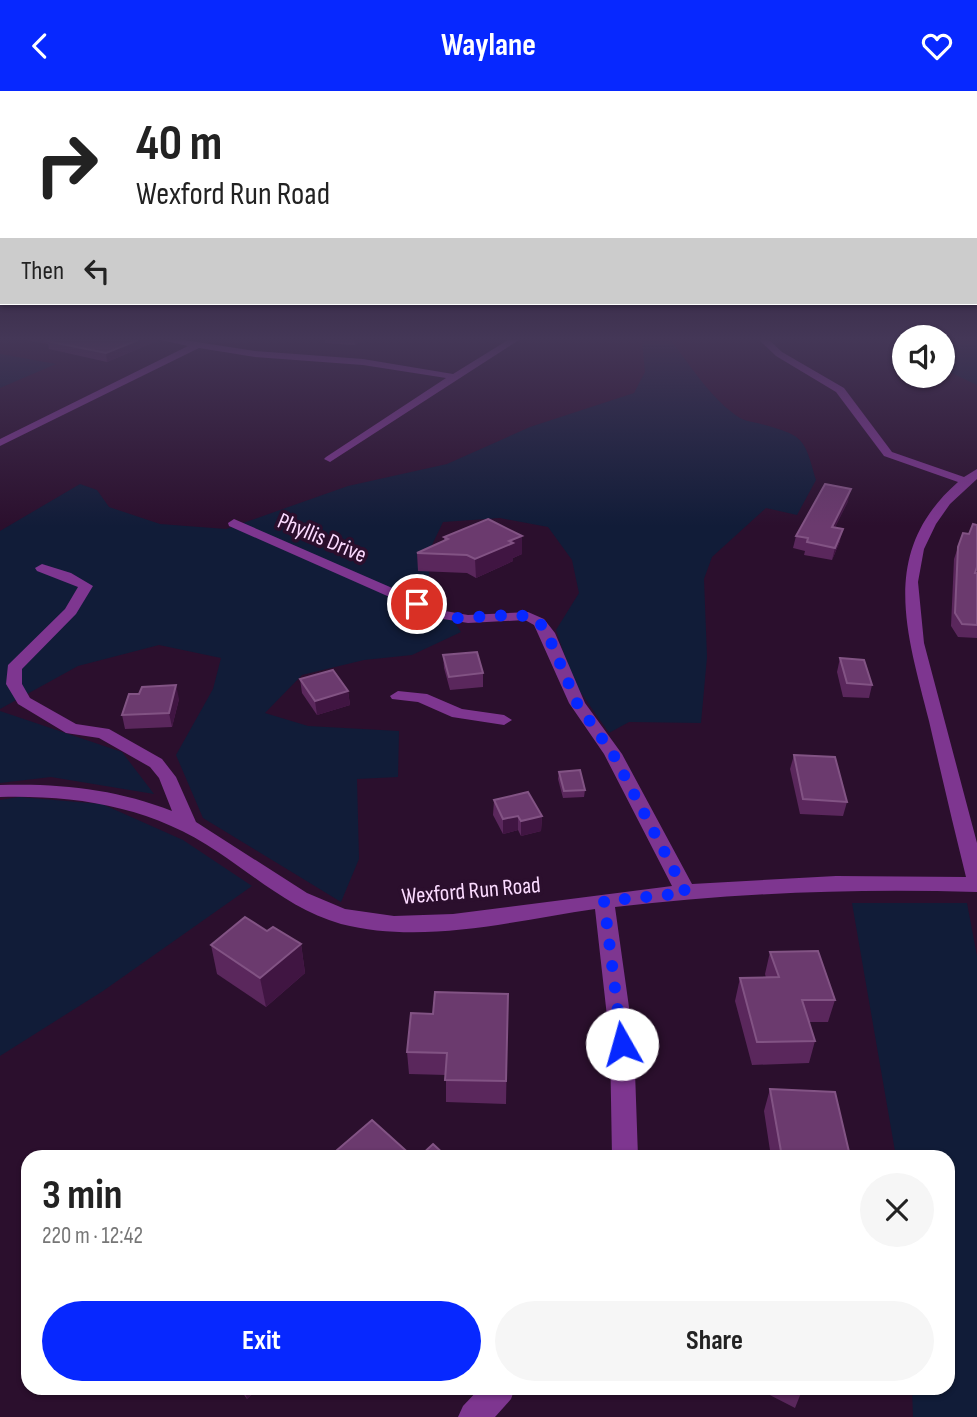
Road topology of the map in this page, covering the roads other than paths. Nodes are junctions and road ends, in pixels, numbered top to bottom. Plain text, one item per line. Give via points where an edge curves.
1 (83, 402) edge
2 (417, 402) edge
3 (849, 402) edge
4 (0, 443) edge
5 (330, 459) dead end
6 (971, 477) edge
7 (234, 523) dead end
8 (42, 568) dead end
9 (398, 696) dead end
10 (504, 720) dead end
11 (0, 791) edge
12 (188, 826) junction
13 (977, 884) edge
14 (686, 893) junction
15 (604, 901) junction
16 (625, 1150) edge
17 (494, 1395) edge
18 (474, 1417) edge

1 - 4 street
2 - 5 street
3 - 6 street via 888,454
6 - 13 street via 940,507 922,537 911,597
7 - 14 street, Phyllis Drive via 442,615 468,619 528,616 539,622 577,703 613,754
8 - 12 street via 86,586 71,611 14,668 15,684 24,701 72,729 103,733 156,763
9 - 10 street via 421,697 458,713
11 - 12 street, Wexford Run Road via 69,791 106,797
12 - 15 street, Wexford Run Road via 317,908 355,920 439,922
13 - 14 street, Wexford Run Road via 872,883
14 - 15 street, Wexford Run Road
15 - 16 street via 622,1044
17 - 18 street

